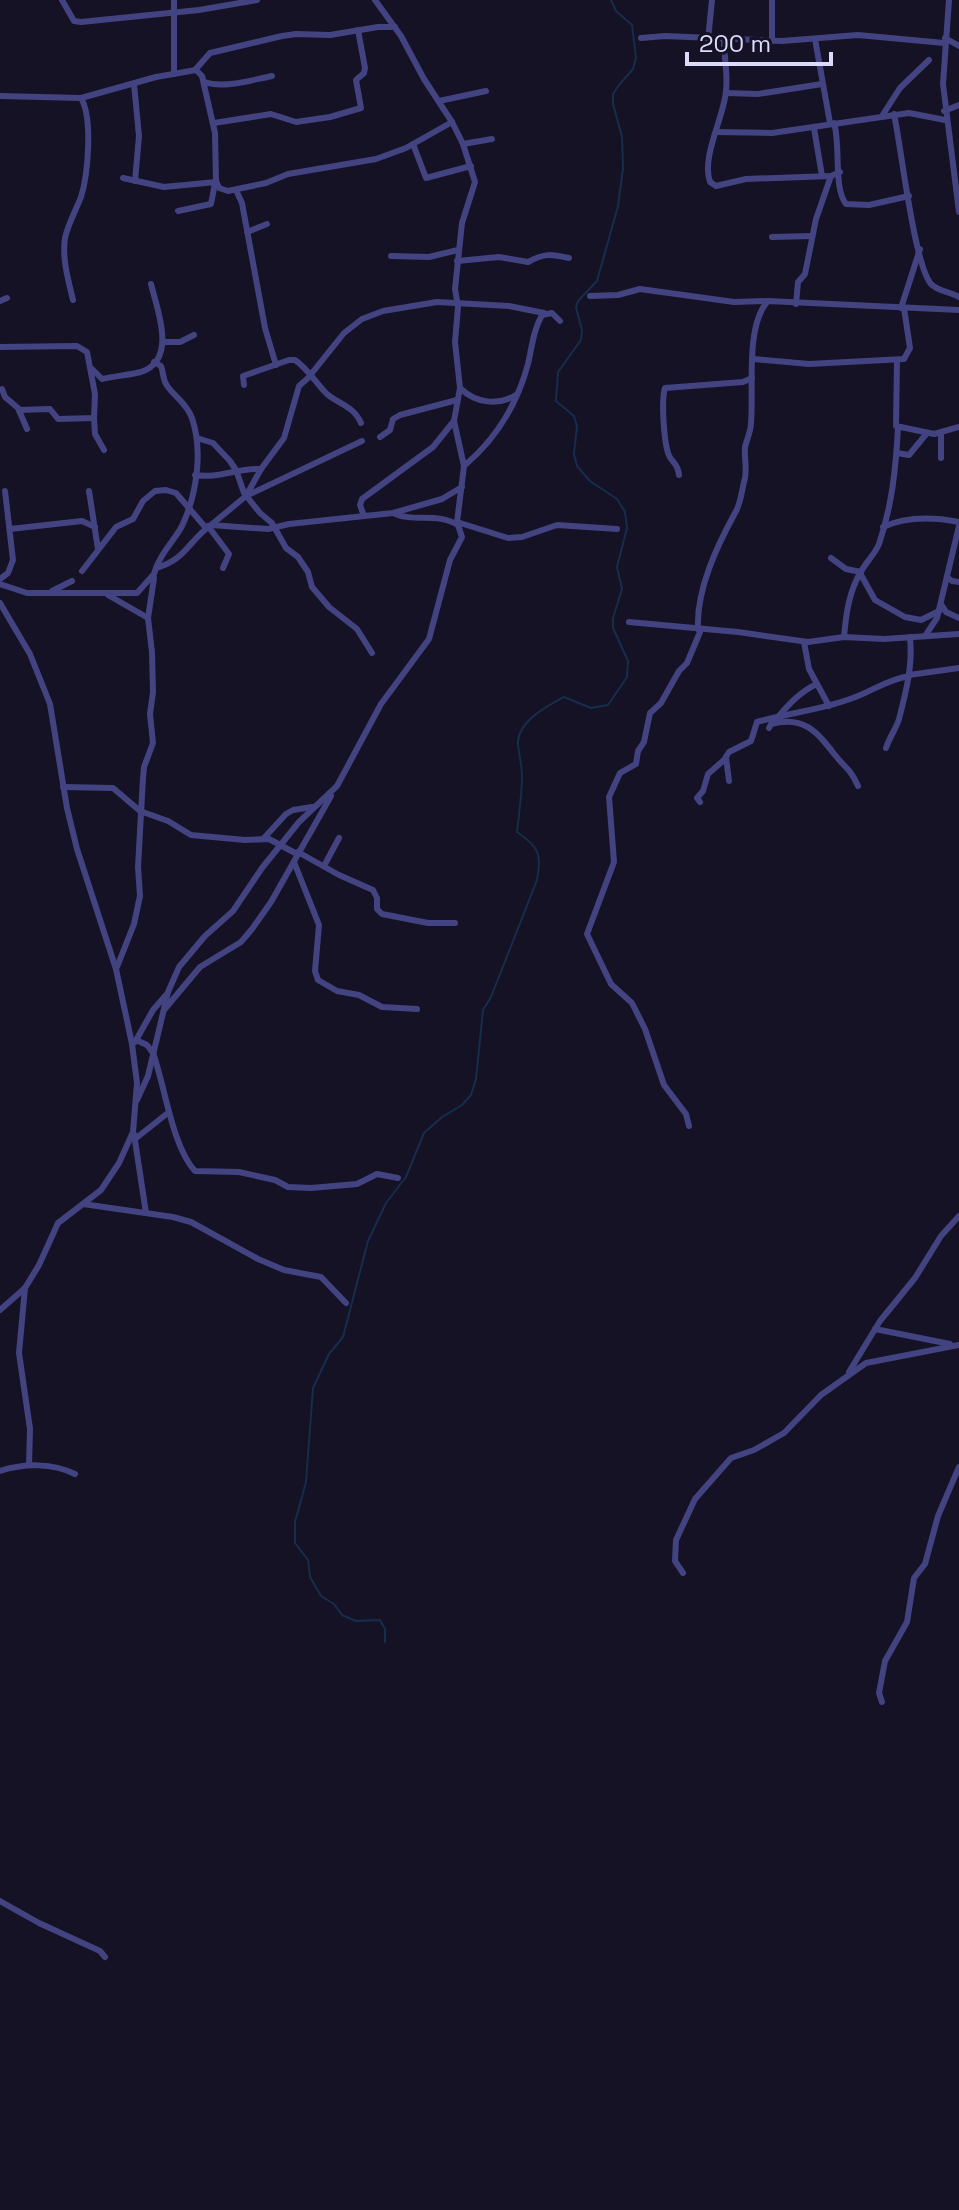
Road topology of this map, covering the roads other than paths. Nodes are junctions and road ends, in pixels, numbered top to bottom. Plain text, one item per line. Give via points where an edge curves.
1 (62, 0) edge
2 (174, 0) edge
3 (257, 0) edge
4 (375, 0) edge
5 (712, 0) edge
6 (772, 0) edge
7 (949, 0) edge
8 (175, 13) junction
9 (395, 27) junction
10 (358, 30) junction
11 (641, 38) dead end
12 (815, 39) junction
13 (708, 40) junction
14 (724, 41) junction
15 (772, 41) junction
16 (944, 41) junction
17 (959, 46) edge
18 (929, 60) dead end
19 (195, 70) junction
20 (174, 74) junction
21 (272, 76) dead end
22 (204, 82) junction
23 (134, 84) junction
24 (822, 84) junction
25 (486, 91) dead end
26 (726, 93) junction
27 (0, 96) edge
28 (81, 98) junction
29 (439, 101) junction
30 (959, 105) edge
31 (944, 111) junction
32 (894, 114) junction
33 (882, 116) junction
34 (945, 120) junction
35 (452, 122) junction
36 (214, 123) junction
37 (832, 123) junction
38 (814, 128) junction
39 (716, 132) junction
40 (492, 139) dead end
41 (413, 144) junction
42 (463, 144) junction
43 (471, 166) junction
44 (840, 172) junction
45 (822, 176) junction
46 (831, 176) junction
47 (123, 178) dead end
48 (135, 181) junction
49 (216, 182) junction
50 (957, 186) edge
51 (236, 190) junction
52 (909, 196) junction
53 (178, 211) dead end
54 (959, 212) edge
55 (267, 224) dead end
56 (247, 232) junction
57 (812, 236) junction
58 (772, 237) dead end
59 (920, 249) junction
60 (458, 250) junction
61 (391, 256) dead end
62 (569, 258) dead end
63 (457, 261) junction
64 (151, 284) dead end
65 (590, 296) dead end
66 (959, 297) edge
67 (73, 300) dead end
68 (768, 301) junction
69 (457, 304) junction
70 (796, 304) junction
71 (903, 308) junction
72 (959, 310) edge
73 (544, 313) junction
74 (560, 321) dead end
75 (194, 335) dead end
76 (163, 342) junction
77 (0, 347) edge
78 (754, 359) junction
79 (897, 360) junction
80 (154, 362) junction
81 (276, 365) junction
82 (90, 366) junction
83 (311, 376) junction
84 (752, 378) junction
85 (244, 385) dead end
86 (460, 388) junction
87 (2, 389) dead end
88 (516, 395) junction
89 (457, 400) junction
90 (19, 410) junction
91 (94, 418) junction
92 (454, 421) junction
93 (361, 423) dead end
94 (898, 427) junction
95 (959, 427) edge
96 (27, 429) dead end
97 (927, 433) junction
98 (941, 433) junction
99 (380, 437) dead end
100 (197, 438) junction
101 (362, 441) dead end
102 (104, 450) dead end
103 (897, 453) junction
104 (941, 458) dead end
105 (464, 466) junction
106 (261, 469) junction
107 (236, 470) junction
108 (195, 475) junction
109 (679, 475) dead end
110 (462, 487) junction
111 (5, 491) dead end
112 (89, 491) dead end
113 (246, 496) junction
114 (188, 507) junction
115 (393, 513) junction
116 (364, 516) junction
117 (458, 523) junction
118 (959, 524) edge
119 (95, 527) junction
120 (209, 527) junction
121 (883, 527) junction
122 (273, 528) junction
123 (10, 529) junction
124 (617, 529) dead end
125 (98, 549) junction
126 (831, 558) dead end
127 (223, 568) dead end
128 (82, 571) dead end
129 (155, 571) junction
130 (860, 572) junction
131 (947, 577) junction
132 (72, 581) dead end
133 (0, 582) edge
134 (959, 582) edge
135 (49, 593) junction
136 (105, 593) junction
137 (137, 593) junction
138 (152, 594) junction
139 (0, 603) edge
140 (940, 607) junction
141 (148, 618) junction
142 (959, 618) edge
143 (629, 622) dead end
144 (699, 631) junction
145 (959, 634) edge
146 (925, 636) junction
147 (844, 637) junction
148 (910, 637) junction
149 (804, 642) junction
150 (372, 653) dead end
151 (959, 668) edge
152 (909, 676) junction
153 (817, 684) junction
154 (829, 706) junction
155 (814, 710) junction
156 (778, 717) junction
157 (804, 726) junction
158 (769, 728) dead end
159 (886, 748) dead end
160 (726, 757) junction
161 (729, 781) dead end
162 (337, 786) junction
163 (858, 786) dead end
164 (63, 787) junction
165 (700, 802) dead end
166 (316, 807) junction
167 (140, 811) junction
168 (264, 838) junction
169 (339, 838) dead end
170 (281, 844) junction
171 (297, 855) junction
172 (324, 866) junction
173 (455, 923) dead end
174 (116, 969) junction
175 (168, 992) junction
176 (417, 1009) dead end
177 (164, 1010) junction
178 (134, 1042) junction
179 (153, 1053) junction
180 (137, 1100) junction
181 (169, 1112) junction
182 (689, 1126) dead end
183 (134, 1136) junction
184 (398, 1178) dead end
185 (83, 1204) junction
186 (146, 1213) junction
187 (959, 1216) edge
188 (25, 1288) junction
189 (346, 1303) dead end
190 (0, 1310) edge
191 (875, 1329) junction
192 (956, 1345) edge
193 (848, 1375) junction
194 (29, 1465) junction
195 (959, 1467) edge
196 (0, 1471) edge
197 (75, 1474) dead end
198 (683, 1573) dead end
199 (882, 1702) dead end
200 (0, 1901) edge
201 (105, 1957) dead end

1 - 8 street via 77,22
2 - 8 street
3 - 8 street
4 - 9 street
5 - 13 street
6 - 15 street
7 - 16 street
8 - 20 street
9 - 10 street
9 - 29 street
10 - 19 street via 296,34 237,46 210,53
10 - 36 street via 365,72 356,80 361,108 296,122 271,114
11 - 13 street
12 - 15 street
12 - 16 street via 858,35
12 - 24 street
13 - 14 street
14 - 15 street
14 - 26 street
16 - 17 street
16 - 31 street
18 - 33 street via 900,88
19 - 20 street
19 - 22 street
20 - 23 street
21 - 22 street
22 - 36 street
23 - 28 street
23 - 48 street via 139,136
24 - 26 street
24 - 37 street
25 - 29 street
26 - 39 street
27 - 28 street
28 - 67 street via 87,156 65,251
29 - 35 street
30 - 31 street
31 - 34 street
32 - 33 street
32 - 34 street
32 - 52 street
33 - 37 street
34 - 50 street
35 - 41 street
35 - 42 street
36 - 49 street
37 - 38 street
37 - 44 street
38 - 39 street
38 - 45 street
39 - 45 street via 708,176 712,184
40 - 42 street
41 - 43 street via 426,178
41 - 51 street via 376,159 284,175
42 - 43 street
43 - 60 street via 474,187
44 - 46 street
44 - 52 street via 846,204
45 - 46 street
46 - 57 street
47 - 48 street
48 - 49 street via 169,187
49 - 51 street via 223,190
49 - 53 street via 211,204
50 - 54 street
51 - 56 street
52 - 59 street
55 - 56 street
56 - 81 street
57 - 58 street
57 - 70 street
59 - 66 street via 932,284
59 - 71 street
60 - 61 street via 429,257
60 - 63 street
62 - 63 street via 549,254 527,262 499,257
63 - 69 street
64 - 76 street
65 - 68 street via 640,289 734,302
68 - 70 street
68 - 78 street via 759,313
69 - 73 street
69 - 83 street via 433,302 365,317 344,333
69 - 86 street
70 - 71 street
71 - 72 street
71 - 79 street via 909,353
73 - 74 street
73 - 88 street via 534,329
75 - 76 street
76 - 80 street
77 - 82 street via 82,347
78 - 79 street via 809,364
78 - 84 street
79 - 94 street
80 - 82 street via 140,372 106,379
80 - 100 street via 189,412
81 - 83 street via 295,360
81 - 85 street via 243,376
82 - 91 street
83 - 93 street
83 - 106 street via 297,389 284,438
84 - 109 street via 665,388 662,413 668,453
84 - 144 street via 745,477 737,510 707,579
86 - 88 street via 480,401
86 - 89 street
87 - 90 street
88 - 105 street via 492,441
89 - 92 street
89 - 99 street via 400,415
90 - 91 street via 50,409 58,419
90 - 96 street
91 - 102 street
92 - 105 street
92 - 116 street via 433,447 362,499
94 - 97 street
94 - 103 street
95 - 98 street
97 - 98 street
97 - 103 street via 909,455
98 - 104 street
100 - 107 street via 213,443
100 - 108 street
101 - 113 street
103 - 121 street
105 - 110 street
106 - 107 street
106 - 113 street
107 - 108 street via 212,477
107 - 113 street
108 - 114 street
110 - 115 street via 442,499
110 - 117 street
111 - 123 street
112 - 119 street
113 - 120 street
113 - 122 street
114 - 120 street
114 - 125 street via 171,491 155,491
114 - 129 street
115 - 116 street
115 - 117 street
116 - 122 street
117 - 124 street via 508,538 557,525
117 - 162 street via 462,537 450,560 429,639 381,704
118 - 121 street via 920,518
118 - 131 street
119 - 123 street via 82,521
119 - 125 street
120 - 122 street
120 - 127 street via 229,554
120 - 129 street via 184,555
121 - 130 street via 875,552
122 - 150 street via 298,557 318,595 354,626
123 - 133 street via 13,560
125 - 128 street
126 - 130 street
129 - 137 street
129 - 138 street
130 - 140 street via 875,600 905,617 921,620
130 - 147 street
131 - 134 street
131 - 140 street
132 - 135 street
133 - 135 street via 27,593
135 - 136 street
136 - 137 street
136 - 141 street
137 - 138 street
138 - 141 street
139 - 164 street via 30,654 50,704
140 - 142 street
140 - 146 street
141 - 167 street via 153,743 144,767
143 - 144 street
144 - 149 street
144 - 182 street via 687,663 650,713 636,764 620,773 609,797 614,862 587,934 611,984 632,1003 664,1085
145 - 146 street
146 - 148 street
147 - 148 street
147 - 149 street
148 - 152 street
149 - 153 street
151 - 152 street
152 - 154 street
152 - 159 street
153 - 154 street
153 - 156 street
154 - 155 street
155 - 156 street
155 - 157 street
156 - 160 street via 757,722 754,738
157 - 158 street via 788,721
157 - 163 street via 829,743
160 - 161 street
160 - 165 street via 708,774
162 - 166 street
162 - 171 street
164 - 167 street via 113,788
164 - 174 street
166 - 168 street via 293,810
166 - 170 street
167 - 168 street via 191,835
167 - 174 street via 140,896
168 - 170 street
169 - 172 street
170 - 171 street
170 - 175 street via 233,911 184,960
171 - 172 street
171 - 176 street via 295,870 319,925 318,980 382,1007
171 - 177 street via 246,937 200,967
172 - 173 street via 373,890 382,914
174 - 178 street
175 - 177 street
175 - 178 street
177 - 179 street
178 - 179 street
178 - 180 street
179 - 180 street
179 - 181 street
180 - 183 street
181 - 183 street
181 - 184 street via 188,1162 199,1172 239,1172 311,1188 357,1184 377,1174
183 - 185 street via 105,1184
183 - 186 street
185 - 186 street
185 - 188 street via 58,1223
186 - 189 street via 183,1219 284,1270 321,1277
187 - 191 street
188 - 190 street
188 - 194 street via 19,1353 30,1429
191 - 192 street
191 - 193 street
192 - 193 street via 866,1363
193 - 198 street via 784,1433 731,1458 699,1495 675,1542 676,1564
194 - 196 street
194 - 197 street
195 - 199 street via 925,1564 914,1578 907,1622 885,1661
200 - 201 street

